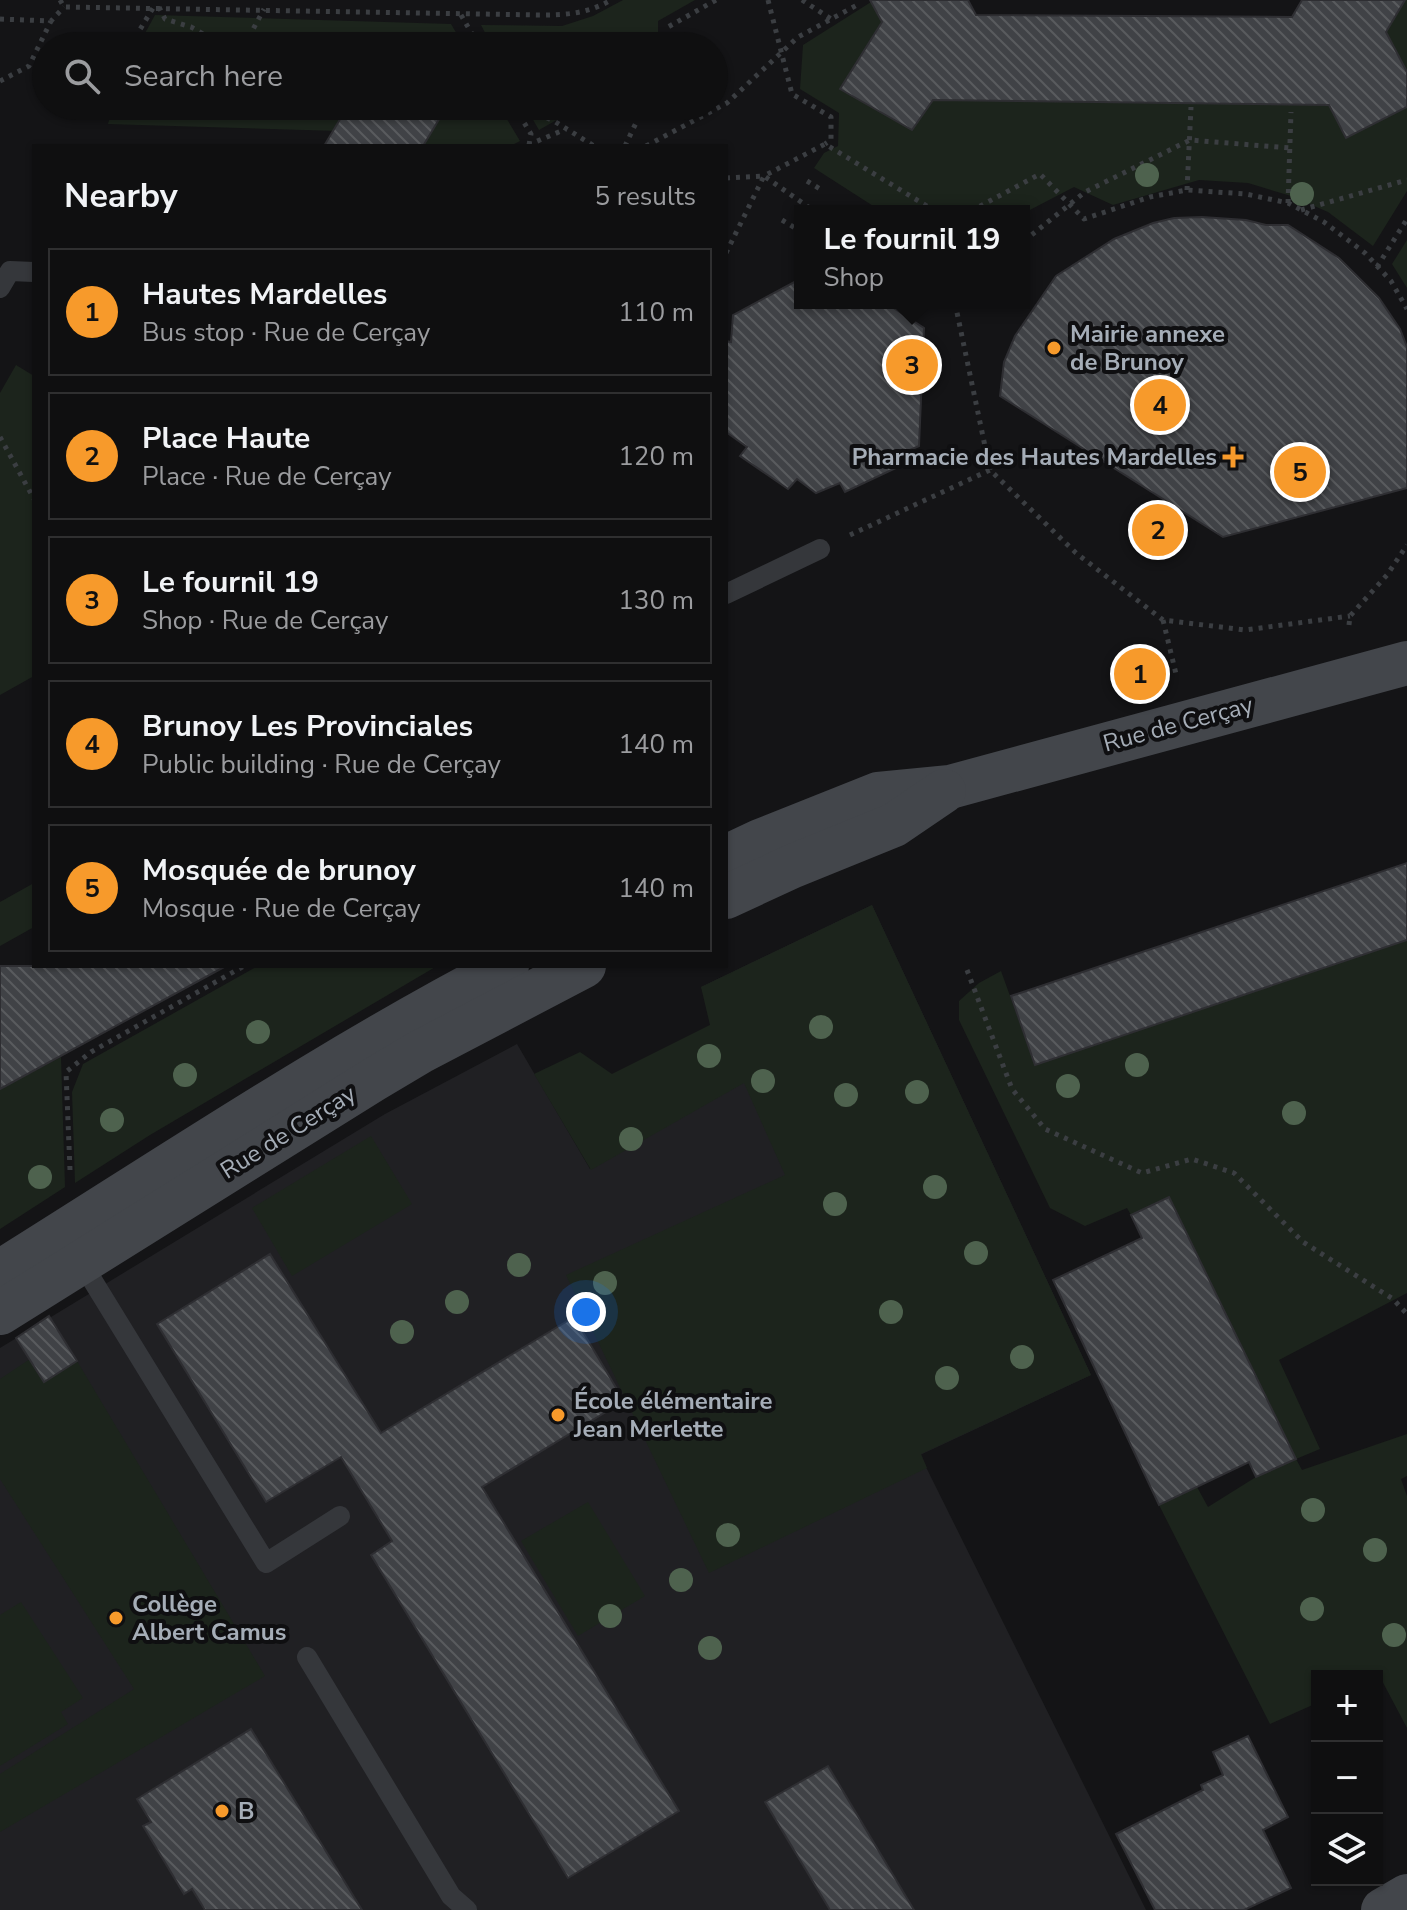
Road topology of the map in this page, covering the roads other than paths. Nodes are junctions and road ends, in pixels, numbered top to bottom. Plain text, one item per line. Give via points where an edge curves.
1 (32, 272) edge
2 (0, 288) edge
3 (820, 549) road end
4 (728, 593) edge
5 (1407, 663) edge
6 (950, 787) junction
7 (728, 856) edge
8 (728, 896) edge
9 (503, 968) edge
10 (580, 968) edge
11 (72, 1247) junction
12 (0, 1272) edge
13 (0, 1313) edge
14 (340, 1516) dead end
15 (307, 1657) dead end
16 (467, 1910) edge

1 - 2 lane via 10,271
3 - 4 lane
5 - 6 street, Rue de Cerçay
6 - 7 street, Rue de Cerçay via 878,794
6 - 8 street, Rue de Cerçay via 894,825
9 - 11 street, Rue de Cerçay via 195,1146
10 - 11 street, Rue de Cerçay
11 - 12 street, Rue de Cerçay
11 - 13 street, Rue de Cerçay
11 - 14 lane via 266,1563
15 - 16 lane via 451,1896

